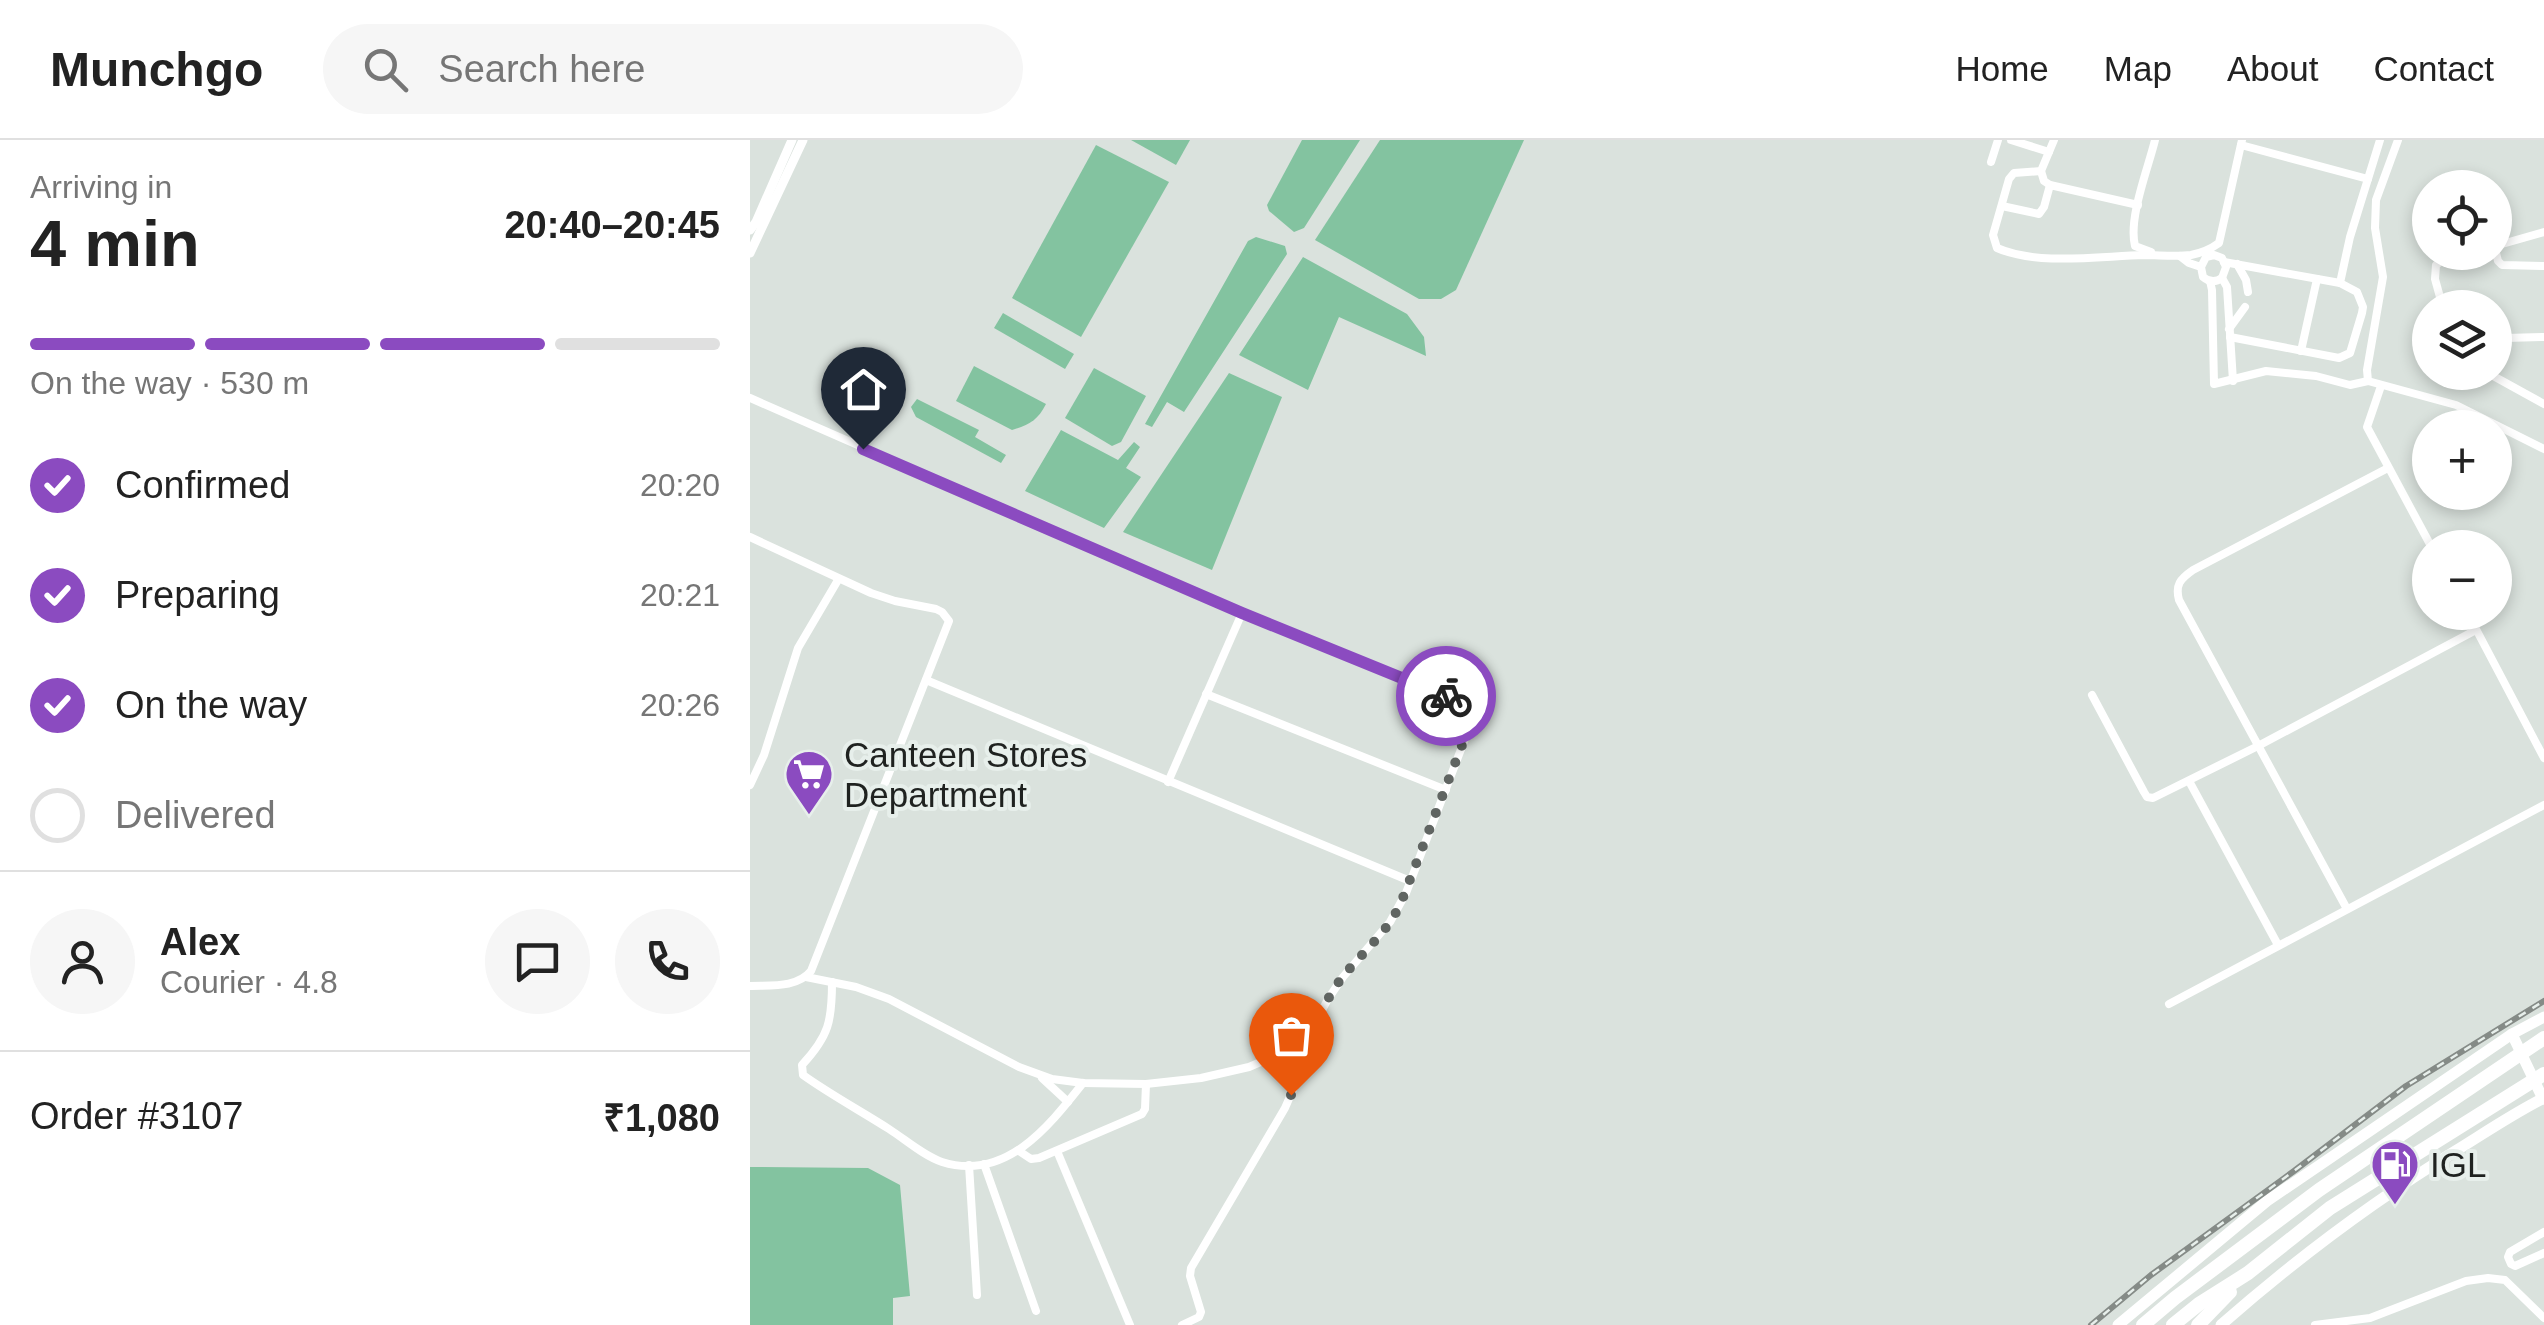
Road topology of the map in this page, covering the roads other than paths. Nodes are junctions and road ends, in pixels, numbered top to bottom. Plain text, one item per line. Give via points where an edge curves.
1 (792, 140) edge
2 (803, 140) edge
3 (1998, 140) edge
4 (2011, 140) edge
5 (2054, 140) edge
6 (2155, 140) edge
7 (2380, 140) edge
8 (2398, 140) edge
9 (2241, 143) edge
10 (2050, 152) junction
11 (1991, 162) dead end
12 (2041, 171) junction
13 (2368, 180) junction
14 (2050, 185) junction
15 (2138, 205) junction
16 (2002, 206) junction
17 (750, 230) edge
18 (2544, 232) edge
19 (2512, 242) edge
20 (750, 252) edge
21 (2219, 254) junction
22 (2158, 255) junction
23 (2180, 255) junction
24 (2202, 260) junction
25 (2237, 264) junction
26 (2512, 266) edge
27 (2544, 266) edge
28 (2222, 278) junction
29 (2317, 278) junction
30 (2210, 281) junction
31 (2340, 283) junction
32 (2248, 292) dead end
33 (2245, 307) dead end
34 (2230, 333) junction
35 (2512, 337) edge
36 (2544, 337) edge
37 (2301, 351) junction
38 (2233, 381) junction
39 (2368, 381) junction
40 (2381, 386) junction
41 (2512, 386) edge
42 (750, 398) edge
43 (2544, 404) edge
44 (2544, 449) edge
45 (2388, 468) junction
46 (2422, 530) edge
47 (750, 538) edge
48 (838, 580) junction
49 (1242, 613) junction
50 (2476, 630) joint
51 (926, 680) junction
52 (1206, 694) junction
53 (2092, 696) dead end
54 (2258, 746) junction
55 (2544, 758) edge
56 (2189, 780) junction
57 (1168, 782) junction
58 (750, 785) edge
59 (1446, 790) junction
60 (2544, 805) edge
61 (1410, 881) junction
62 (2346, 909) junction
63 (2278, 945) junction
64 (806, 976) junction
65 (832, 982) junction
66 (750, 986) edge
67 (2169, 1004) dead end
68 (2544, 1017) edge
69 (2512, 1034) junction
70 (2544, 1038) edge
71 (1298, 1045) junction
72 (2544, 1046) edge
73 (2501, 1066) junction
74 (2544, 1074) edge
75 (1040, 1076) junction
76 (1083, 1083) junction
77 (1146, 1084) junction
78 (2544, 1098) edge
79 (1068, 1102) junction
80 (1019, 1150) junction
81 (1057, 1151) junction
82 (984, 1164) junction
83 (969, 1165) junction
84 (2544, 1232) edge
85 (2544, 1252) edge
86 (2195, 1260) junction
87 (2510, 1262) junction
88 (2248, 1274) junction
89 (2506, 1280) junction
90 (978, 1295) dead end
91 (1036, 1311) dead end
92 (2237, 1311) junction
93 (2544, 1318) edge
94 (1130, 1325) edge
95 (1182, 1325) edge
96 (2118, 1325) edge
97 (2143, 1325) edge
98 (2173, 1325) edge
99 (2198, 1325) edge
100 (2221, 1325) edge
101 (2316, 1325) edge

1 - 17 street
2 - 20 street
3 - 11 street
4 - 10 street
5 - 10 street
6 - 15 street
7 - 13 street
8 - 39 street via 2376,200 2383,277
9 - 13 street
9 - 21 street
10 - 12 street
12 - 14 street
12 - 16 street via 2011,175
13 - 31 street
14 - 15 street
14 - 16 street via 2040,214
15 - 22 street via 2135,246
16 - 22 street via 1994,241 2010,253
18 - 19 street
21 - 24 street
21 - 25 street
21 - 28 street
22 - 23 street
23 - 24 street
23 - 24 street via 2189,263
24 - 30 street
25 - 29 street
25 - 32 street
26 - 27 street
28 - 30 street
28 - 34 street
29 - 31 street
29 - 37 street
30 - 38 street via 2214,384
31 - 37 street via 2357,292 2362,307 2350,353 2339,358
33 - 34 street
34 - 37 street
34 - 38 street
35 - 36 street
38 - 39 street via 2266,372 2350,385
39 - 40 street
40 - 44 street via 2456,405
40 - 45 street via 2367,427
41 - 43 street
42 - 49 street
45 - 46 street
45 - 54 street via 2193,570 2178,584 2179,600
47 - 48 street
48 - 51 street via 946,616 948,628
48 - 58 street via 798,648
49 - 52 street
49 - 59 street via 1469,709 1471,722
50 - 54 street
50 - 55 street
51 - 57 street
51 - 64 street
52 - 57 street
52 - 59 street
53 - 56 street via 2147,797
54 - 56 street
54 - 62 street
56 - 63 street
57 - 61 street
59 - 61 street
60 - 62 street
61 - 71 street via 1390,922 1342,977
62 - 63 street
63 - 67 street
64 - 65 street
64 - 66 street
65 - 75 street via 889,999
65 - 83 street via 829,1028 802,1065 803,1076 939,1161
68 - 69 main road
69 - 78 main road
69 - 86 main road via 2267,1201
70 - 73 highway
71 - 77 street via 1236,1071
71 - 95 street via 1286,1108 1191,1268 1202,1312
72 - 73 main road
73 - 97 highway via 2319,1190
74 - 88 highway via 2330,1208
75 - 76 street
75 - 79 street
76 - 77 street
76 - 79 street
77 - 81 street via 1143,1113
78 - 92 main road via 2364,1211
79 - 80 street
80 - 81 street via 1035,1159
80 - 82 street
81 - 94 street
82 - 83 street
82 - 91 street
83 - 90 street
84 - 87 street via 2510,1252
85 - 87 street via 2515,1266
86 - 92 main road via 2186,1282 2192,1300 2213,1313
86 - 96 main road
87 - 89 street
88 - 98 highway
88 - 99 highway
89 - 93 street
89 - 101 street via 2466,1281 2370,1318
92 - 100 main road

